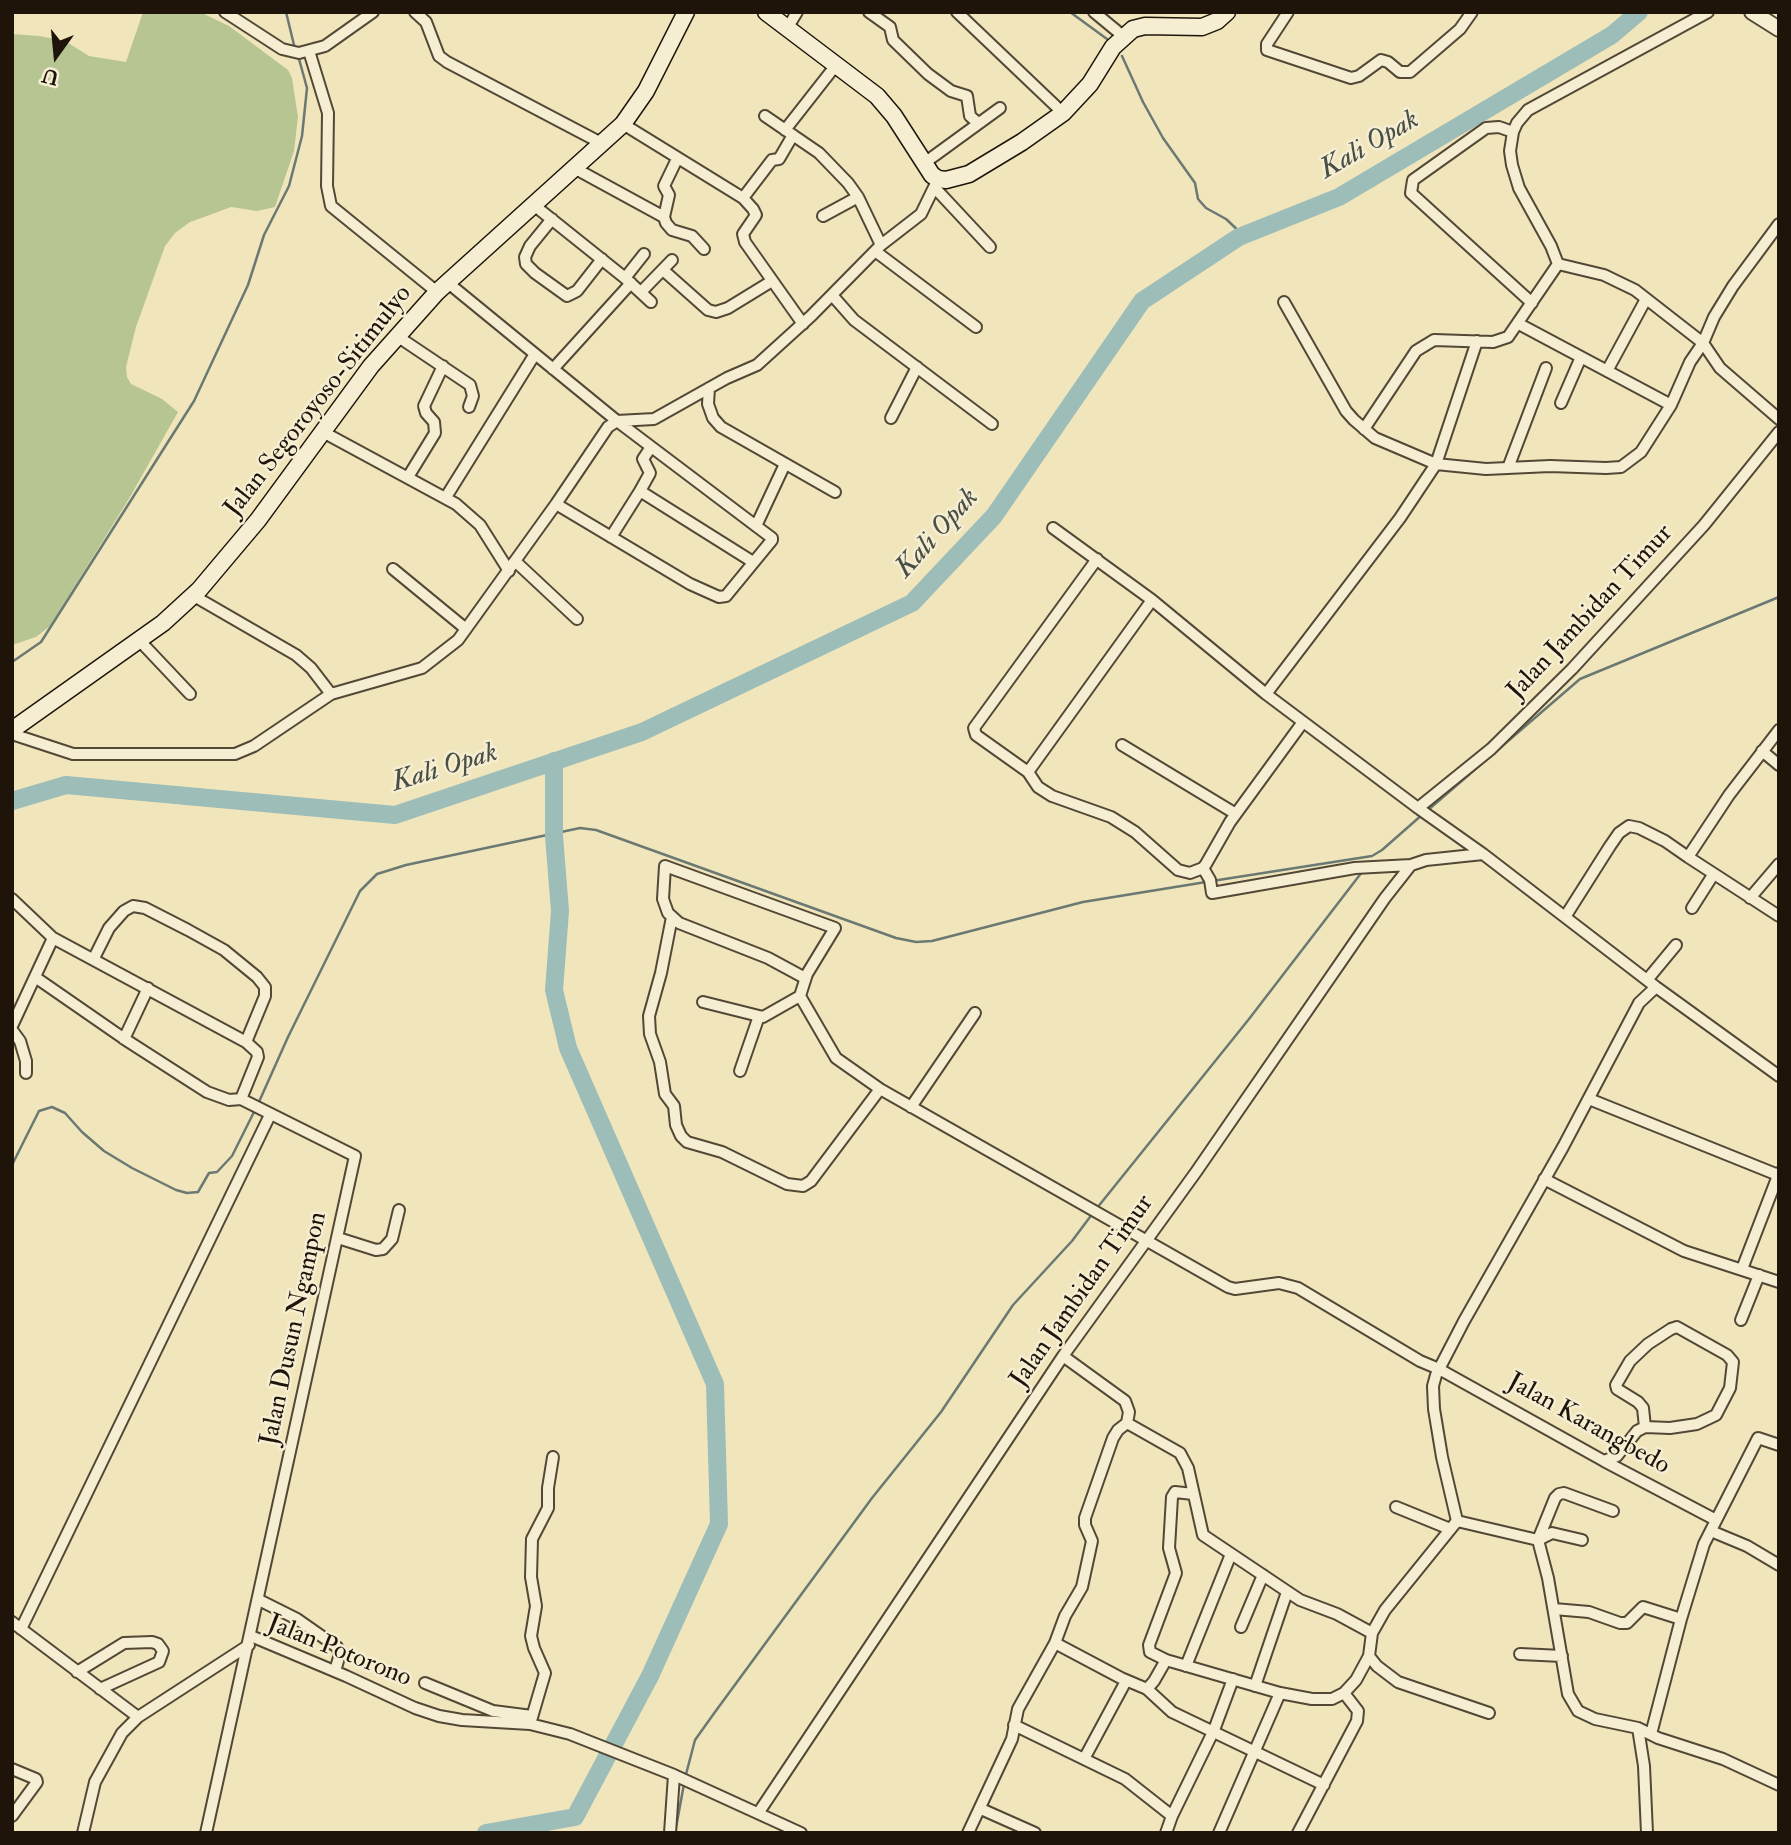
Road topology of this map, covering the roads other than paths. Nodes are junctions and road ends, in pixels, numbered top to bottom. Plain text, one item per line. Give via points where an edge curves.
1 (225, 12) edge
2 (373, 12) edge
3 (415, 12) edge
4 (686, 12) edge
5 (766, 12) edge
6 (797, 12) edge
7 (869, 12) edge
8 (957, 12) edge
9 (1095, 12) edge
10 (1227, 12) edge
11 (1288, 12) edge
12 (1472, 12) edge
13 (1708, 12) edge
14 (1752, 12) edge
15 (788, 27) junction
16 (1779, 29) edge
17 (1123, 36) junction
18 (309, 51) junction
19 (835, 65) junction
20 (1000, 108) dead end
21 (1063, 113) junction
22 (765, 117) dead end
23 (623, 124) junction
24 (978, 124) junction
25 (1513, 132) junction
26 (789, 133) junction
27 (603, 145) junction
28 (677, 159) junction
29 (923, 164) junction
30 (576, 169) junction
31 (936, 184) junction
32 (858, 197) junction
33 (743, 198) junction
34 (535, 206) junction
35 (823, 216) dead end
36 (664, 217) junction
37 (552, 219) junction
38 (1779, 223) edge
39 (990, 247) dead end
40 (878, 248) junction
41 (704, 249) dead end
42 (644, 254) dead end
43 (602, 259) junction
44 (673, 260) dead end
45 (1558, 264) junction
46 (663, 270) junction
47 (628, 280) junction
48 (772, 281) junction
49 (442, 287) junction
50 (641, 292) junction
51 (832, 296) junction
52 (1646, 299) junction
53 (651, 302) dead end
54 (1284, 302) dead end
55 (1532, 303) junction
56 (803, 324) junction
57 (1519, 324) junction
58 (976, 327) dead end
59 (397, 336) junction
60 (1477, 341) junction
61 (1703, 344) junction
62 (535, 354) junction
63 (1581, 357) junction
64 (443, 366) junction
65 (917, 367) junction
66 (1546, 368) dead end
67 (553, 369) junction
68 (1607, 371) junction
69 (709, 388) junction
70 (1561, 403) dead end
71 (1671, 405) junction
72 (469, 407) dead end
73 (891, 418) dead end
74 (1779, 419) edge
75 (617, 421) junction
76 (992, 424) dead end
77 (1364, 429) junction
78 (323, 432) junction
79 (1779, 432) edge
80 (651, 447) junction
81 (785, 464) junction
82 (1436, 464) junction
83 (1508, 468) junction
84 (408, 477) junction
85 (640, 491) junction
86 (835, 492) dead end
87 (446, 497) junction
88 (556, 505) junction
89 (756, 526) junction
90 (1054, 528) dead end
91 (611, 537) junction
92 (1097, 559) junction
93 (753, 562) junction
94 (513, 566) junction
95 (393, 569) dead end
96 (194, 596) junction
97 (1152, 600) junction
98 (577, 619) dead end
99 (466, 629) junction
100 (139, 640) junction
101 (190, 694) dead end
102 (331, 694) junction
103 (1266, 694) junction
104 (1303, 722) junction
105 (1779, 730) edge
106 (12, 732) edge
107 (1122, 745) dead end
108 (1762, 751) junction
109 (1779, 765) edge
110 (1028, 772) junction
111 (1423, 812) junction
112 (1236, 814) junction
113 (1483, 854) junction
114 (1688, 857) junction
115 (1779, 864) edge
116 (1412, 865) junction
117 (1203, 868) junction
118 (1713, 875) junction
119 (1750, 898) junction
120 (12, 899) edge
121 (1692, 908) dead end
122 (1779, 916) edge
123 (1565, 917) junction
124 (673, 918) junction
125 (53, 938) junction
126 (1676, 945) dead end
127 (94, 958) junction
128 (35, 977) junction
129 (805, 978) junction
130 (1652, 984) junction
131 (148, 988) junction
132 (800, 996) junction
133 (703, 1002) dead end
134 (975, 1013) dead end
135 (759, 1016) junction
136 (12, 1028) edge
137 (124, 1039) junction
138 (246, 1042) junction
139 (740, 1071) dead end
140 (26, 1073) dead end
141 (1779, 1076) edge
142 (880, 1090) junction
143 (241, 1099) junction
144 (1589, 1099) junction
145 (911, 1107) junction
146 (261, 1110) junction
147 (1779, 1174) edge
148 (1544, 1179) junction
149 (399, 1210) dead end
150 (338, 1238) junction
151 (1146, 1240) junction
152 (1742, 1269) junction
153 (1759, 1275) junction
154 (1779, 1282) edge
155 (1741, 1320) dead end
156 (1063, 1356) junction
157 (1439, 1369) junction
158 (1127, 1423) junction
159 (1645, 1427) junction
160 (1779, 1445) edge
161 (553, 1457) dead end
162 (1604, 1461) junction
163 (1193, 1494) junction
164 (1395, 1507) dead end
165 (1613, 1511) dead end
166 (1454, 1525) junction
167 (1713, 1525) junction
168 (1538, 1540) junction
169 (1582, 1541) dead end
170 (1231, 1555) junction
171 (1779, 1565) edge
172 (1263, 1576) junction
173 (1287, 1592) junction
174 (259, 1600) junction
175 (1555, 1609) junction
176 (1681, 1619) junction
177 (17, 1626) edge
178 (1241, 1627) dead end
179 (1372, 1633) junction
180 (250, 1641) junction
181 (1055, 1643) junction
182 (1520, 1654) dead end
183 (1369, 1656) junction
184 (1562, 1656) junction
185 (1166, 1660) junction
186 (1186, 1666) junction
187 (335, 1671) junction
188 (77, 1672) junction
189 (1233, 1679) junction
190 (1126, 1681) junction
191 (425, 1683) dead end
192 (1255, 1686) junction
193 (100, 1689) junction
194 (1147, 1689) junction
195 (1280, 1693) junction
196 (1344, 1693) junction
197 (1489, 1713) dead end
198 (138, 1717) junction
199 (531, 1720) junction
200 (1014, 1725) junction
201 (1638, 1728) junction
202 (1214, 1730) junction
203 (1651, 1734) junction
204 (1253, 1751) junction
205 (1084, 1759) junction
206 (12, 1769) edge
207 (677, 1777) junction
208 (1324, 1785) junction
209 (1779, 1785) edge
210 (981, 1809) junction
211 (759, 1812) junction
212 (12, 1816) edge
213 (1171, 1816) junction
214 (83, 1833) edge
215 (206, 1833) edge
216 (670, 1833) edge
217 (800, 1833) edge
218 (968, 1833) edge
219 (1035, 1833) edge
220 (1166, 1833) edge
221 (1219, 1833) edge
222 (1298, 1833) edge
223 (1647, 1833) edge

1 - 18 street via 282,49
2 - 18 street via 325,46
3 - 27 street via 426,22 439,56 447,62
4 - 23 main road, Jalan Segoroyoso-Sitimulyo via 646,91
5 - 15 main road
6 - 15 street
7 - 24 street via 890,27 892,40 928,74 967,96 970,116
8 - 21 street
9 - 17 street
10 - 17 main road via 1202,27 1145,26
11 - 12 street via 1267,50 1351,78 1381,60 1400,72 1410,72 1460,29
13 - 25 street via 1528,110
14 - 16 street
15 - 19 main road
17 - 21 main road
18 - 49 street via 328,113 331,206
19 - 26 street
19 - 29 main road via 889,108
20 - 24 street
21 - 31 main road via 969,174
22 - 26 street
23 - 27 main road, Jalan Segoroyoso-Sitimulyo
23 - 28 street
24 - 29 street
25 - 45 street via 1510,151 1515,177
25 - 55 street via 1486,128 1413,180 1411,193
26 - 32 street via 819,153
26 - 33 street via 779,159 772,160
27 - 30 main road, Jalan Segoroyoso-Sitimulyo
28 - 33 street
28 - 36 street via 664,186 669,195
29 - 31 main road
30 - 34 main road, Jalan Segoroyoso-Sitimulyo
30 - 36 street
31 - 39 street
31 - 40 street via 921,214
32 - 35 street
32 - 40 street
33 - 48 street via 756,215 744,239
34 - 37 street
34 - 49 main road, Jalan Segoroyoso-Sitimulyo
36 - 41 street via 672,230 692,236
37 - 43 street
37 - 43 street via 525,257 535,273 567,296 578,291
38 - 61 street via 1742,272
40 - 51 street
40 - 58 street
42 - 47 street
43 - 47 street
44 - 46 street
45 - 52 street via 1620,281
45 - 55 street
46 - 48 street via 716,312
46 - 50 street
47 - 50 street
47 - 67 street
48 - 56 street
49 - 59 main road, Jalan Segoroyoso-Sitimulyo
49 - 62 street
50 - 53 street
51 - 56 street
51 - 65 street via 854,320
52 - 61 street
52 - 68 street
54 - 77 street via 1346,411
55 - 57 street
56 - 69 street via 757,365
57 - 60 street via 1501,341
57 - 63 street
59 - 64 street
59 - 78 main road, Jalan Segoroyoso-Sitimulyo
60 - 77 street via 1443,339 1424,344
60 - 82 street
61 - 71 street
61 - 74 street via 1720,368
62 - 67 street
62 - 87 street
63 - 68 street
63 - 70 street
64 - 72 street via 470,385
64 - 84 street via 424,406 435,433
65 - 73 street
65 - 76 street
66 - 83 street
67 - 75 street
68 - 71 street
69 - 75 street via 654,419
69 - 81 street via 713,418
71 - 83 street via 1641,452 1621,467
75 - 80 street
75 - 88 street via 608,427
77 - 82 street
78 - 84 street
78 - 96 main road, Jalan Segoroyoso-Sitimulyo
79 - 111 street, Jalan Jambidan Timur via 1704,525 1572,669
80 - 85 street via 643,458 650,472
80 - 89 street
81 - 86 street
81 - 89 street
82 - 83 street
82 - 103 street
84 - 87 street
85 - 91 street
85 - 93 street
87 - 94 street via 480,525
88 - 91 street
88 - 94 street
89 - 93 street via 772,540
90 - 92 street
91 - 93 street via 719,597 726,596
92 - 97 street
92 - 110 street via 974,728 976,735
94 - 98 street
94 - 99 street
95 - 99 street
96 - 100 main road, Jalan Segoroyoso-Sitimulyo
96 - 102 street via 296,654
97 - 103 street
97 - 110 street
99 - 102 street via 422,668
100 - 101 street
100 - 106 main road, Jalan Segoroyoso-Sitimulyo
102 - 106 street via 235,754 73,754
103 - 104 street
104 - 111 street
104 - 112 street
105 - 108 street
107 - 112 street
108 - 109 street
108 - 114 street
110 - 117 street via 1045,792 1098,811 1136,832 1178,870 1190,873
111 - 113 street
112 - 117 street
113 - 116 street
113 - 123 street
114 - 118 street
114 - 123 street via 1629,826 1619,833
115 - 119 street
116 - 117 street via 1355,868 1212,893
116 - 151 street, Jalan Jambidan Timur
118 - 119 street
118 - 121 street
119 - 122 street
120 - 125 street
123 - 130 street
124 - 129 street
124 - 129 street via 663,899 665,866 835,928
124 - 142 street via 649,1016 650,1034 665,1094 687,1142 722,1152 787,1184 803,1186
125 - 127 street
125 - 128 street
126 - 130 street
127 - 131 street
127 - 138 street via 108,928 133,906 188,930 224,950 265,987
128 - 136 street
128 - 137 street, Jalan Dusun Ngampon
129 - 132 street
130 - 141 street
130 - 144 street
131 - 137 street
131 - 138 street
132 - 135 street
132 - 142 street, Jalan Karangbedo via 836,1058
133 - 135 street
134 - 145 street
135 - 139 street
136 - 140 street via 20,1041
137 - 143 street, Jalan Dusun Ngampon via 206,1092
138 - 143 street via 258,1057
142 - 145 street, Jalan Karangbedo
143 - 146 street, Jalan Dusun Ngampon
144 - 147 street
144 - 148 street
145 - 151 street, Jalan Karangbedo
146 - 150 street, Jalan Dusun Ngampon via 355,1156
146 - 177 street
147 - 152 street
148 - 152 street via 1666,1243
148 - 157 street
149 - 150 street via 392,1239 383,1249
150 - 174 street, Jalan Dusun Ngampon
151 - 156 street, Jalan Jambidan Timur
151 - 157 street, Jalan Karangbedo via 1232,1289 1279,1283 1298,1288
152 - 153 street
153 - 154 street
153 - 155 street
156 - 158 street via 1125,1401
156 - 211 street, Jalan Jambidan Timur
157 - 162 street, Jalan Karangbedo
157 - 166 street via 1433,1386 1434,1409
158 - 163 street via 1180,1453
158 - 181 street via 1112,1438 1085,1518 1092,1541 1089,1557 1080,1591
159 - 159 street via 1697,1424 1716,1415 1730,1388 1733,1362 1677,1327 1648,1344 1630,1361 1616,1385 1643,1408
159 - 162 street via 1617,1456
160 - 167 street via 1758,1438
161 - 199 street via 548,1507 532,1544 536,1606 531,1636 545,1672
162 - 167 street, Jalan Karangbedo
163 - 170 street via 1203,1535
163 - 185 street via 1175,1492 1172,1497 1168,1548 1176,1573 1149,1645 1153,1655
164 - 166 street
165 - 168 street via 1559,1494
166 - 168 street
166 - 179 street via 1390,1603
167 - 171 street, Jalan Karangbedo
167 - 176 street
168 - 169 street via 1552,1533
168 - 175 street
170 - 172 street
170 - 186 street
172 - 173 street
172 - 178 street
173 - 179 street
173 - 192 street
174 - 180 street, Jalan Dusun Ngampon
174 - 187 street via 337,1647 340,1654
175 - 176 street via 1589,1612 1627,1623 1643,1607
175 - 184 street
176 - 203 street
177 - 188 street
179 - 183 street
180 - 187 street, Jalan Potorono
180 - 198 street
180 - 215 street, Jalan Potorono
181 - 190 street
181 - 200 street via 1018,1709
182 - 184 street
183 - 196 street
183 - 197 street via 1398,1682
184 - 201 street via 1568,1694 1578,1711
185 - 186 street
185 - 194 street
186 - 189 street
187 - 199 street, Jalan Potorono via 439,1716
188 - 193 street
188 - 193 street via 124,1643 152,1642 163,1651 155,1665
189 - 192 street
189 - 202 street
190 - 194 street
190 - 205 street
191 - 199 street via 493,1711
192 - 195 street
193 - 198 street
194 - 202 street via 1170,1710
195 - 196 street via 1332,1699
195 - 204 street
196 - 208 street via 1358,1711 1357,1721
198 - 214 street via 122,1732 95,1782
199 - 207 street, Jalan Potorono
200 - 205 street
200 - 210 street
201 - 203 street
201 - 223 street
202 - 204 street
202 - 213 street
203 - 209 street
204 - 208 street
204 - 221 street
205 - 213 street via 1131,1783
206 - 212 street via 37,1782
207 - 211 street
207 - 216 street
208 - 222 street
210 - 218 street
210 - 219 street
211 - 217 street
213 - 220 street

